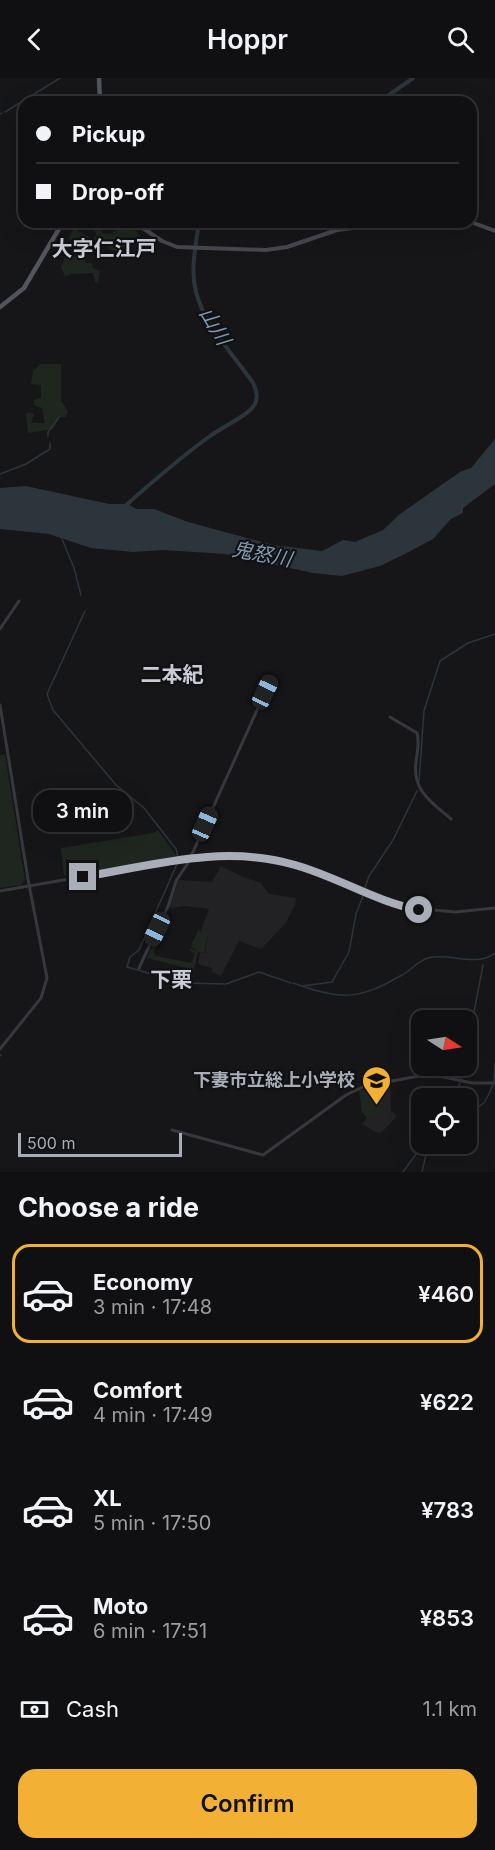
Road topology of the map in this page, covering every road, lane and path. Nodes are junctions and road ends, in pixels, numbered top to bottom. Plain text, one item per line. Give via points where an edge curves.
1 (99, 78) edge
2 (100, 96) edge
3 (477, 224) edge
4 (59, 228) edge
5 (143, 228) edge
6 (352, 228) edge
7 (495, 231) edge
8 (0, 307) edge
9 (19, 601) dead end
10 (0, 629) edge
11 (272, 677) dead end
12 (0, 705) edge
13 (390, 717) dead end
14 (451, 819) dead end
15 (190, 858) junction
16 (30, 887) junction
17 (0, 891) edge
18 (495, 909) edge
19 (139, 968) dead end
20 (0, 1049) edge
21 (495, 1083) edge
22 (172, 1130) dead end

1 - 2 main road
3 - 7 main road
4 - 8 main road via 24,288
5 - 6 main road via 169,245 191,249 276,250
9 - 10 street
11 - 15 street
12 - 16 street
13 - 14 street via 417,733 418,787
15 - 16 street
15 - 18 street via 233,856 292,864 382,900 419,910
15 - 19 street via 176,881
16 - 17 street
16 - 20 street via 47,984
21 - 22 street via 472,1083 430,1074 364,1086 262,1155

